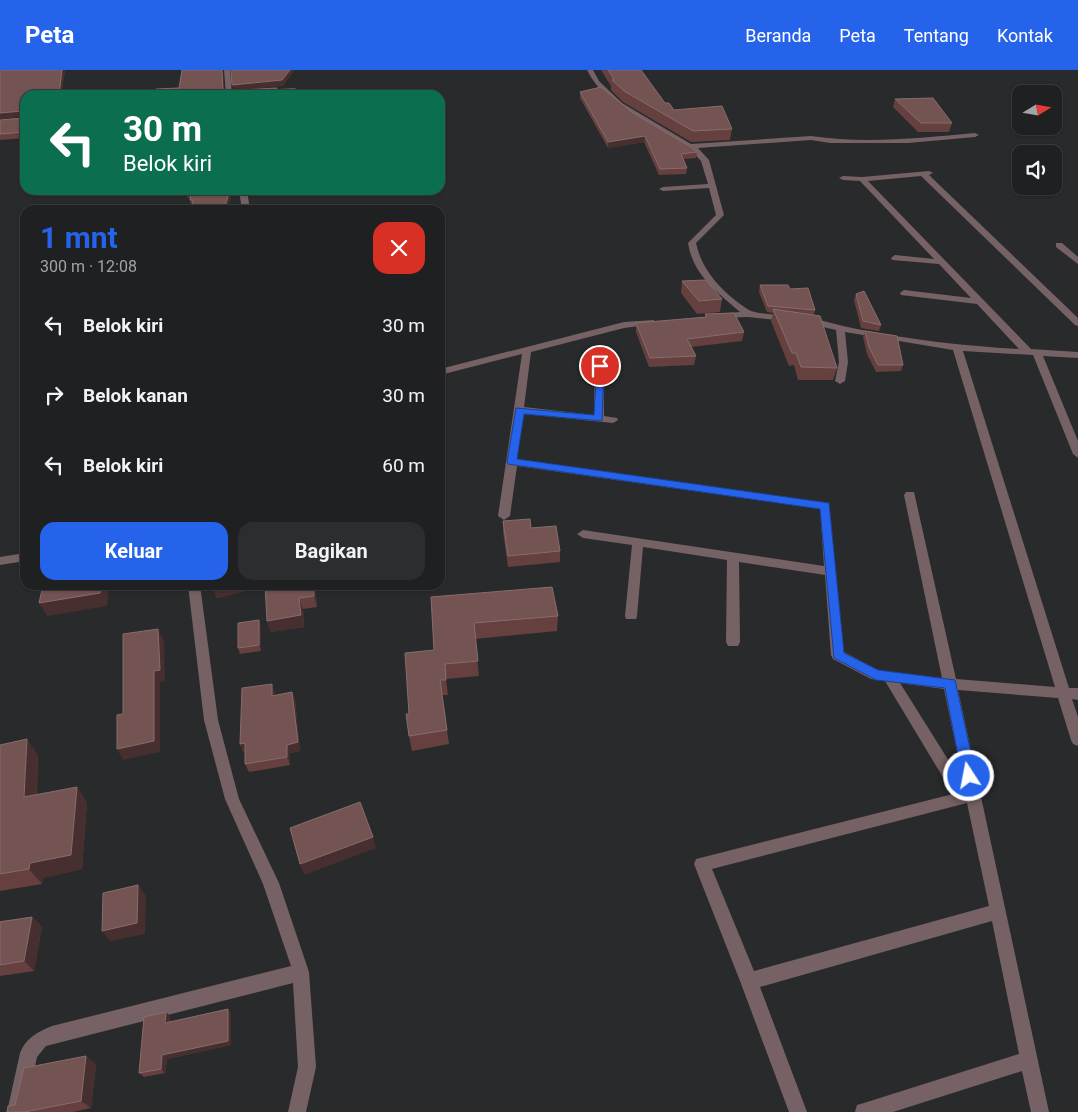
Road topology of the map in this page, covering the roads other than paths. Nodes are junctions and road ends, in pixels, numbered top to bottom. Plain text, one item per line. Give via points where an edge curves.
1 (227, 70) edge
2 (590, 70) edge
3 (229, 90) edge
4 (975, 135) dead end
5 (690, 146) junction
6 (843, 178) dead end
7 (862, 179) junction
8 (710, 186) junction
9 (663, 189) dead end
10 (1059, 245) dead end
11 (895, 258) dead end
12 (1078, 261) edge
13 (942, 262) junction
14 (904, 293) dead end
15 (980, 302) junction
16 (748, 314) junction
17 (710, 317) edge
18 (662, 321) edge
19 (1078, 323) edge
20 (840, 328) junction
21 (957, 348) junction
22 (600, 349) dead end
23 (1032, 351) junction
24 (527, 352) dead end
25 (1078, 355) edge
26 (445, 371) edge
27 (840, 381) dead end
28 (519, 410) junction
29 (599, 419) junction
30 (613, 420) dead end
31 (1078, 454) edge
32 (512, 462) junction
33 (910, 495) dead end
34 (504, 516) dead end
35 (583, 534) dead end
36 (638, 542) junction
37 (733, 556) junction
38 (20, 558) edge
39 (0, 561) edge
40 (830, 571) junction
41 (195, 590) edge
42 (631, 616) dead end
43 (733, 642) dead end
44 (888, 677) junction
45 (950, 684) junction
46 (1071, 694) edge
47 (1078, 740) edge
48 (968, 796) junction
49 (997, 912) junction
50 (301, 972) junction
51 (749, 981) junction
52 (1030, 1060) junction
53 (892, 1108) edge
54 (16, 1112) edge
55 (297, 1112) edge
56 (798, 1112) edge
57 (864, 1112) edge
58 (1040, 1112) edge

1 - 3 street
2 - 5 street via 603,89 620,104
4 - 5 street via 908,141 810,138
5 - 8 street via 705,160
6 - 7 street
7 - 13 street
7 - 19 street via 925,173
8 - 9 street
8 - 16 street via 720,216 692,242 693,253 709,280
10 - 12 street
11 - 13 street
13 - 15 street
14 - 15 street
15 - 23 street
16 - 17 street
16 - 20 street via 806,320
18 - 26 street via 624,325
20 - 21 street
20 - 27 street
21 - 23 street
21 - 46 street
22 - 29 street
23 - 25 street
23 - 31 street
24 - 28 street
28 - 29 street
28 - 32 street
29 - 30 street
32 - 34 street
32 - 40 street via 825,506
33 - 45 street
35 - 36 street
36 - 37 street
36 - 42 street
37 - 40 street
37 - 43 street
38 - 39 street
40 - 44 street via 838,655 876,675
41 - 50 street via 211,720 232,799 271,883
44 - 45 street
44 - 48 street
45 - 46 street
45 - 48 street
46 - 47 street
48 - 49 street
48 - 51 street via 702,864
49 - 51 street
49 - 52 street
50 - 54 street via 40,1040 28,1053
50 - 55 street via 307,1066
51 - 56 street
52 - 53 street
52 - 58 street
53 - 57 street

